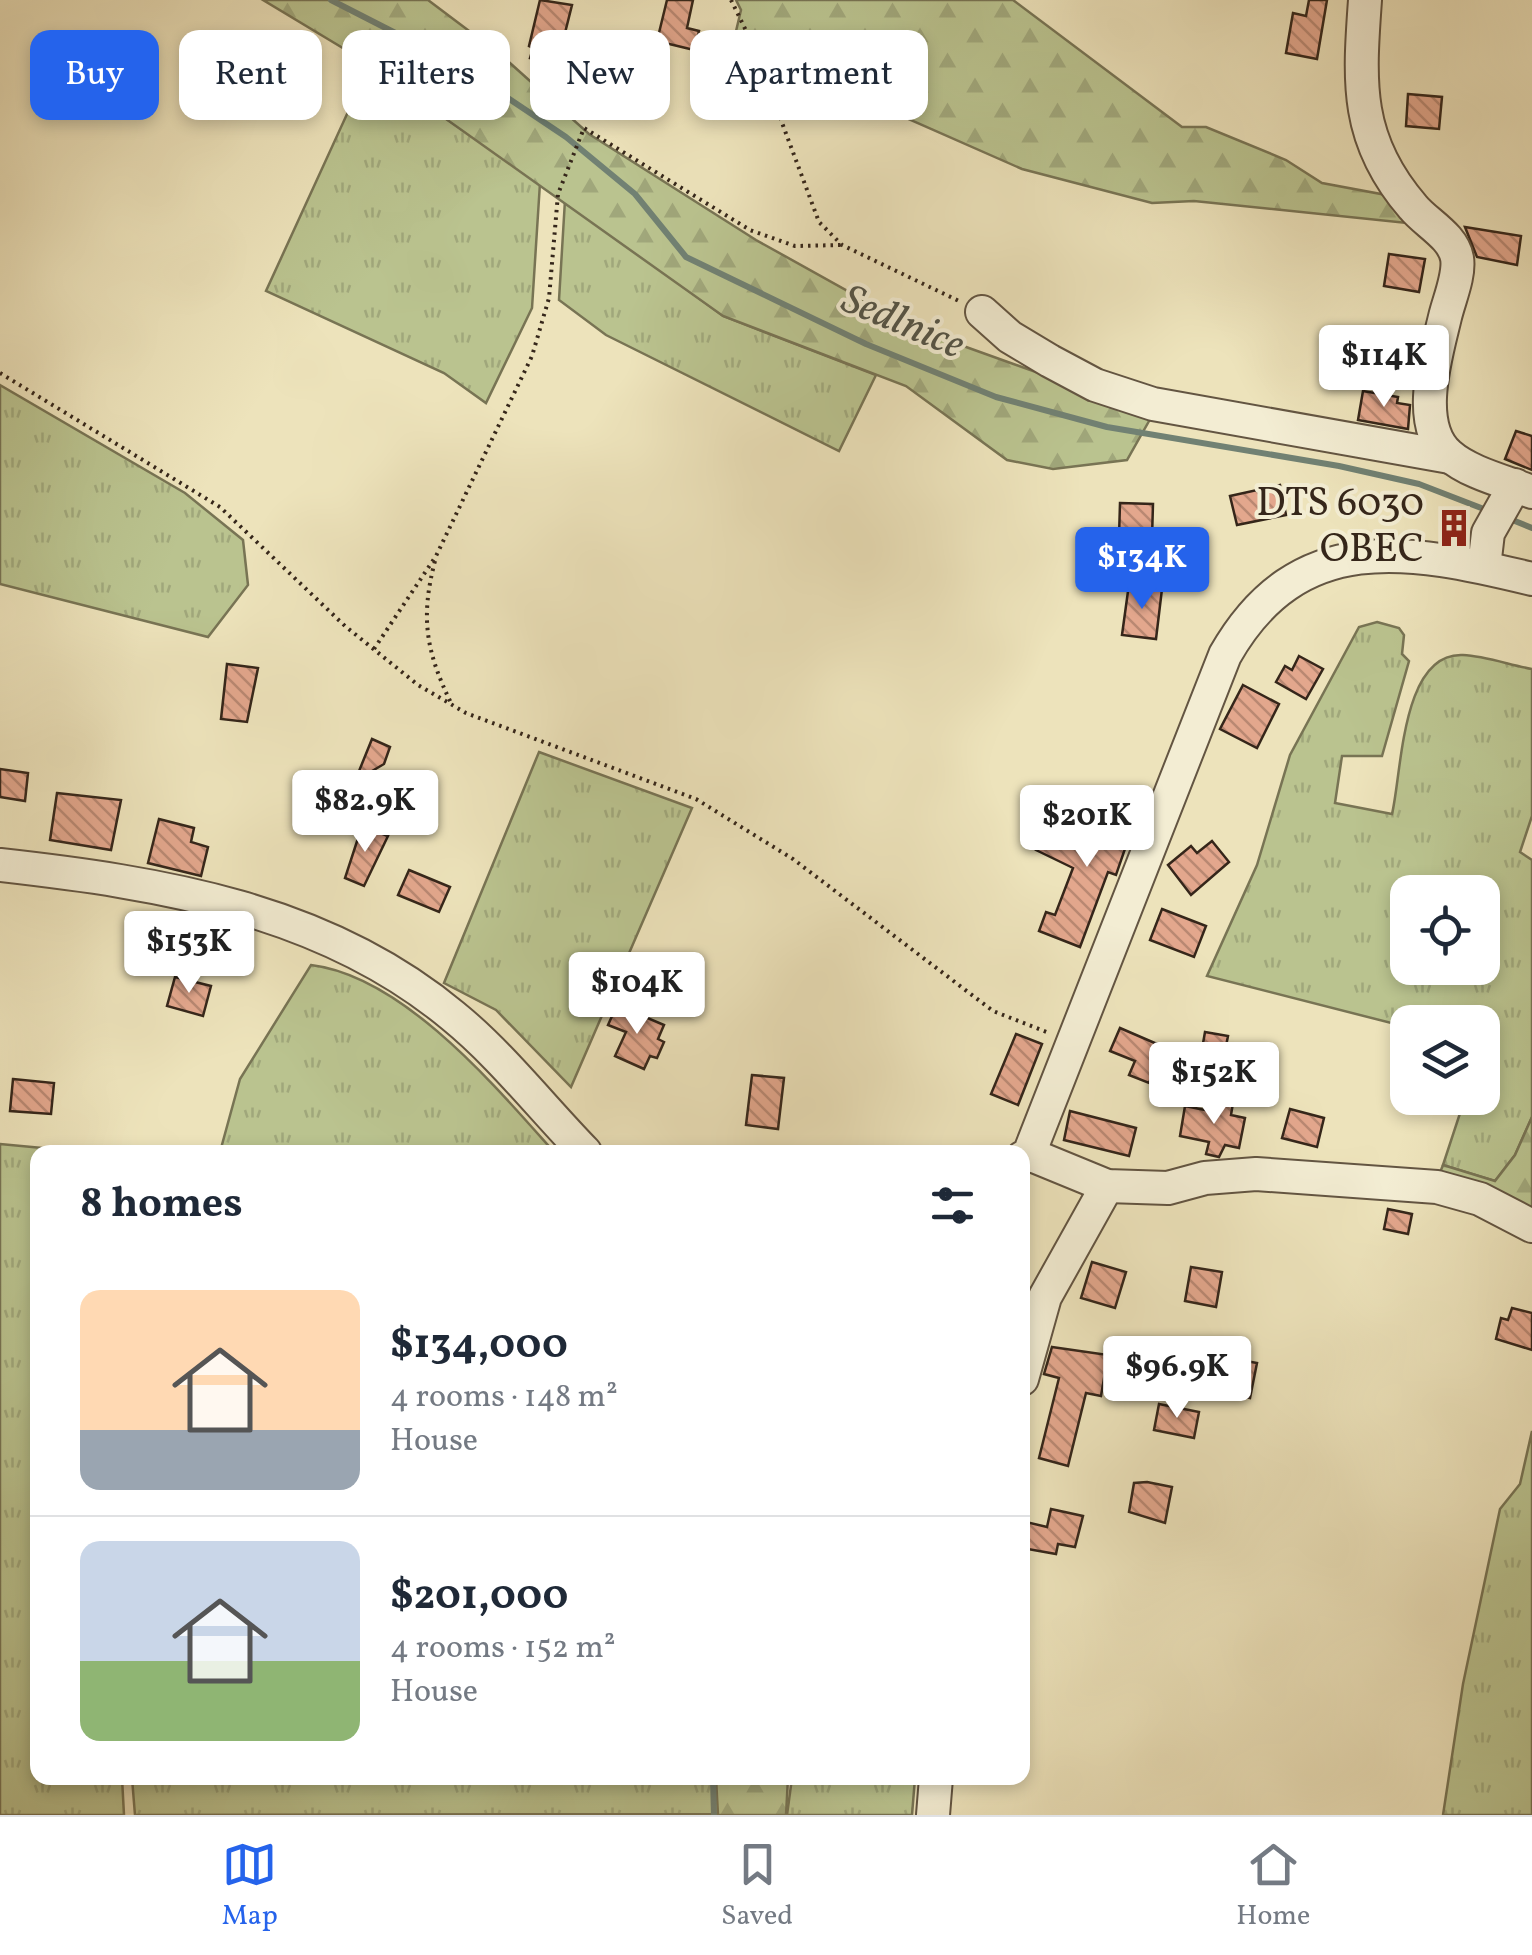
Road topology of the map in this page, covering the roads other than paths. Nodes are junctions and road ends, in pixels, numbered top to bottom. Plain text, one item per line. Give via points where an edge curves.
1 (1365, 0) edge
2 (982, 312) road end
3 (1450, 457) junction
4 (1517, 491) edge
5 (1484, 567) junction
6 (1532, 579) edge
7 (0, 865) edge
8 (578, 1145) edge
9 (1030, 1146) edge
10 (1030, 1157) edge
11 (1107, 1186) junction
12 (1532, 1226) edge
13 (1030, 1352) edge
14 (935, 1785) edge
15 (933, 1815) edge

1 - 3 street via 1367,132 1392,180 1451,245 1458,262 1432,399 1436,440
2 - 3 street via 1050,361 1153,404
3 - 4 street
4 - 5 street via 1488,533
5 - 6 street
5 - 9 street via 1389,555 1342,558 1297,576 1257,606 1213,683
7 - 8 street via 136,880 268,916 367,956 456,1018
10 - 11 street
11 - 12 street via 1168,1188 1256,1174 1405,1183 1460,1192
11 - 13 street via 1046,1297
14 - 15 street

